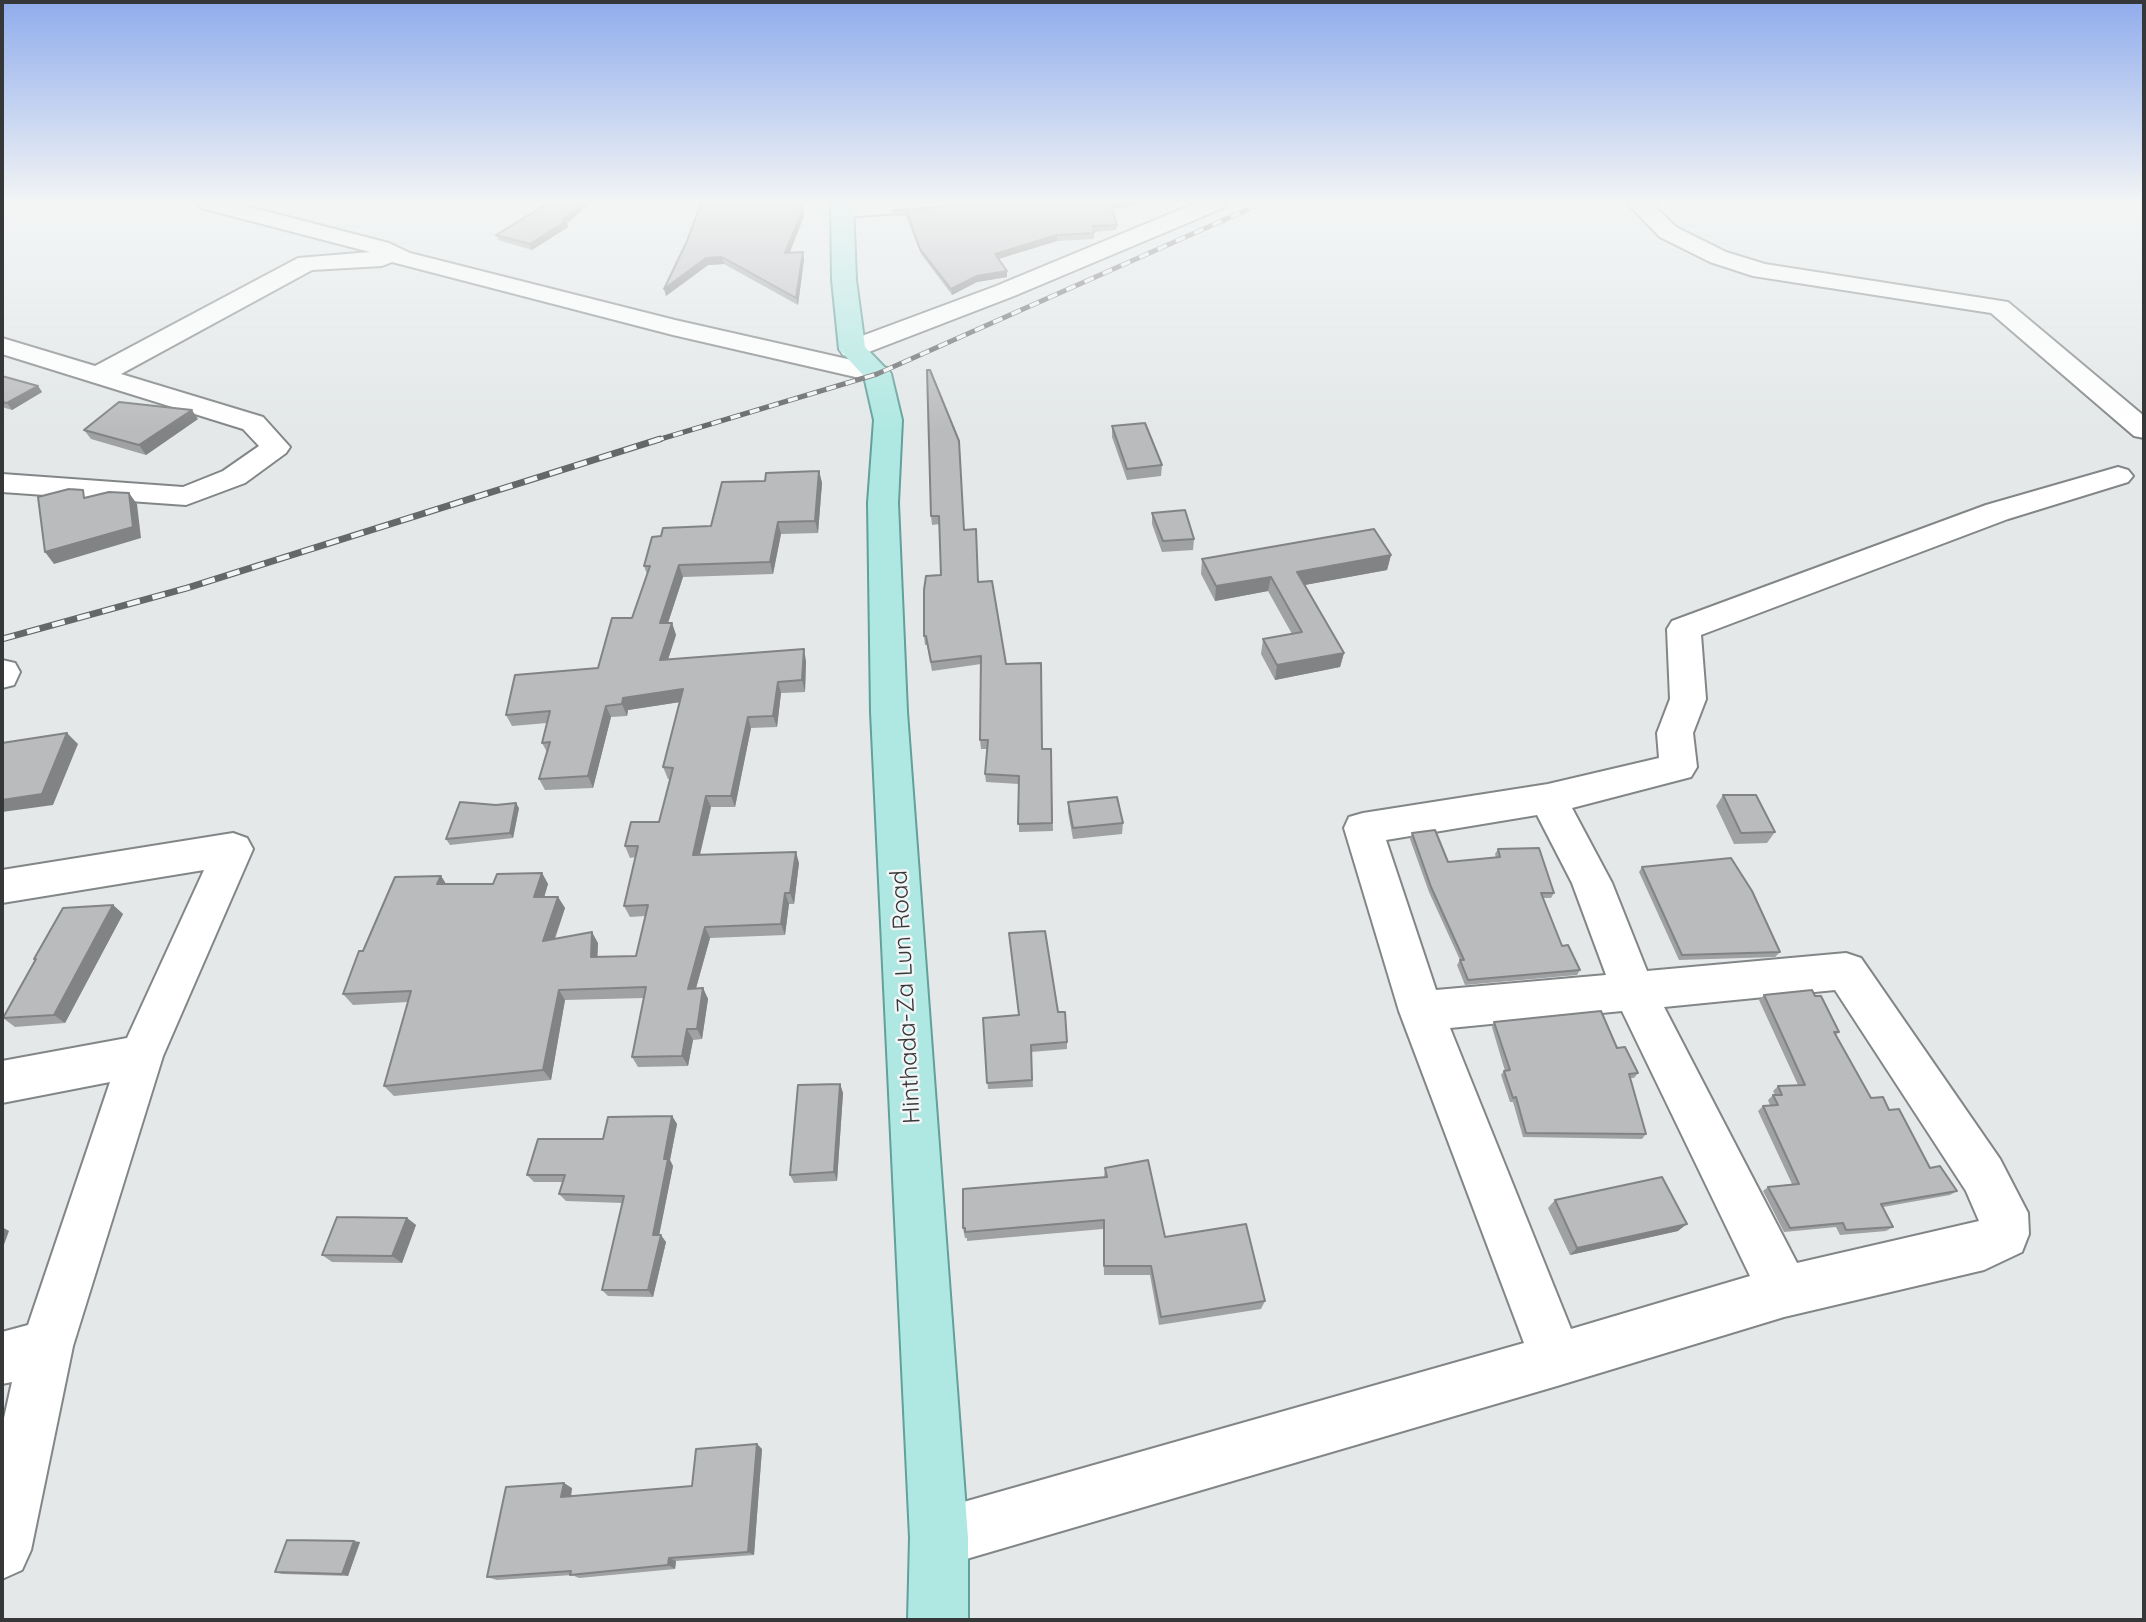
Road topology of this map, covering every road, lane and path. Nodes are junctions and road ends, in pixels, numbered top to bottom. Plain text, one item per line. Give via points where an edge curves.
1 (278, 279) edge
2 (506, 279) edge
3 (545, 279) edge
4 (844, 279) edge
5 (1034, 279) edge
6 (1813, 279) edge
7 (573, 300) junction
8 (2, 346) edge
9 (864, 361) junction
10 (96, 376) junction
11 (2144, 430) edge
12 (2118, 476) dead end
13 (2, 483) edge
14 (1548, 799) junction
15 (2, 886) edge
16 (1633, 989) junction
17 (1421, 1011) junction
18 (141, 1056) junction
19 (2, 1082) edge
20 (1784, 1291) junction
21 (24, 1352) edge
22 (1557, 1360) junction
23 (939, 1538) junction
24 (2, 1550) edge
25 (938, 1620) edge

1 - 10 street
2 - 7 street
3 - 7 street
4 - 9 main road, Hinthada-Za Lun Road
5 - 9 street
6 - 11 street via 1999,307
7 - 9 street via 673,327
8 - 10 street
9 - 23 main road, Hinthada-Za Lun Road via 888,420 883,503 889,712
10 - 13 street via 253,423 276,447 233,477 186,496
12 - 14 street via 1997,512 1684,629 1688,699 1675,733 1678,768
14 - 16 street via 1592,883
14 - 17 street via 1363,828
15 - 18 street via 233,849
16 - 17 street
16 - 20 street
16 - 20 street via 1846,971 1983,1175 2003,1213 2004,1234 1984,1245
17 - 22 street
18 - 19 street
18 - 21 street
20 - 22 street
21 - 24 street
22 - 23 street
23 - 25 main road, Hinthada-Za Lun Road

